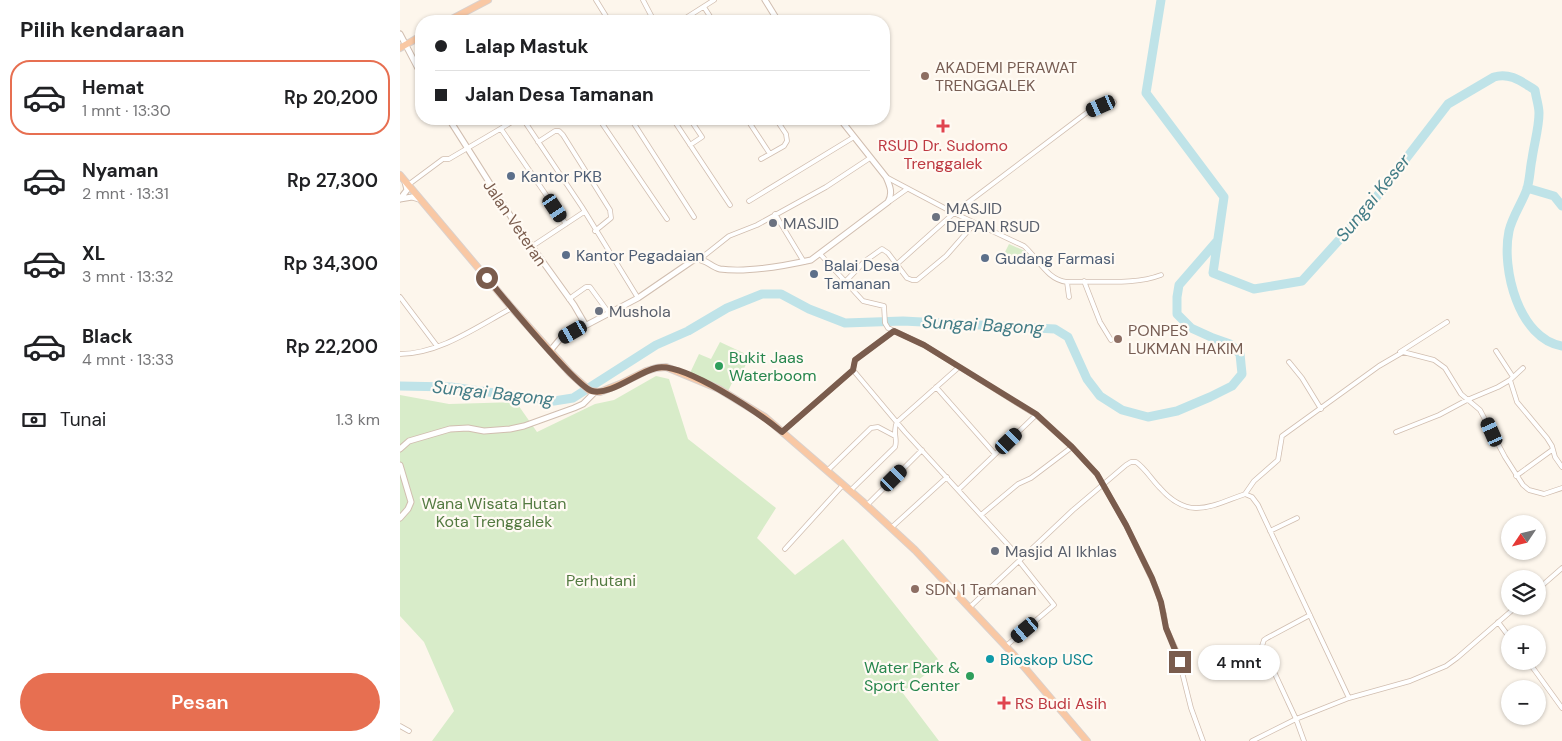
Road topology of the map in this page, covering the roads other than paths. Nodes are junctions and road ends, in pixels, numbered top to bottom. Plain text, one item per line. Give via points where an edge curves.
1 (488, 0) edge
2 (596, 0) edge
3 (643, 0) edge
4 (714, 0) edge
5 (765, 0) edge
6 (476, 3) edge
7 (704, 7) junction
8 (457, 15) edge
9 (605, 15) edge
10 (651, 15) edge
11 (691, 15) edge
12 (709, 15) edge
13 (774, 15) edge
14 (400, 34) edge
15 (415, 39) edge
16 (403, 46) edge
17 (415, 65) edge
18 (1114, 102) dead end
19 (453, 125) edge
20 (505, 125) edge
21 (527, 125) edge
22 (603, 125) edge
23 (635, 125) edge
24 (677, 125) edge
25 (694, 125) edge
26 (751, 125) edge
27 (780, 125) edge
28 (845, 125) edge
29 (500, 128) junction
30 (854, 137) junction
31 (538, 142) junction
32 (690, 145) junction
33 (466, 148) junction
34 (770, 154) junction
35 (870, 158) junction
36 (761, 159) dead end
37 (886, 177) junction
38 (404, 180) edge
39 (907, 189) junction
40 (400, 199) edge
41 (422, 201) junction
42 (749, 201) dead end
43 (888, 202) junction
44 (730, 205) dead end
45 (584, 212) junction
46 (954, 213) junction
47 (775, 214) junction
48 (694, 217) dead end
49 (667, 219) dead end
50 (975, 223) junction
51 (566, 224) junction
52 (595, 231) junction
53 (531, 247) junction
54 (820, 254) junction
55 (700, 259) junction
56 (804, 262) junction
57 (897, 264) junction
58 (1162, 275) dead end
59 (1084, 281) junction
60 (845, 282) junction
61 (1067, 282) junction
62 (400, 297) edge
63 (1069, 297) dead end
64 (638, 298) junction
65 (569, 299) junction
66 (512, 308) junction
67 (609, 313) junction
68 (1447, 322) dead end
69 (586, 324) junction
70 (894, 331) junction
71 (1111, 340) dead end
72 (437, 346) junction
73 (550, 351) junction
74 (1496, 351) dead end
75 (1400, 352) junction
76 (400, 354) edge
77 (1290, 362) dead end
78 (959, 367) junction
79 (1523, 368) dead end
80 (853, 370) junction
81 (1512, 379) junction
82 (936, 387) junction
83 (593, 392) junction
84 (1467, 400) junction
85 (1321, 409) junction
86 (1036, 414) junction
87 (897, 422) junction
88 (782, 432) junction
89 (1396, 432) dead end
90 (895, 436) junction
91 (1072, 447) junction
92 (400, 449) edge
93 (922, 450) junction
94 (1552, 450) junction
95 (995, 454) junction
96 (400, 465) edge
97 (1562, 467) edge
98 (827, 470) junction
99 (1516, 476) junction
100 (947, 477) junction
101 (1103, 484) junction
102 (843, 485) junction
103 (1562, 488) edge
104 (958, 490) junction
105 (850, 491) junction
106 (1244, 494) junction
107 (866, 505) junction
108 (981, 515) junction
109 (400, 518) edge
110 (1297, 518) dead end
111 (891, 528) junction
112 (1270, 531) junction
113 (785, 550) dead end
114 (1020, 560) junction
115 (1562, 568) edge
116 (1546, 582) edge
117 (970, 607) junction
118 (1310, 615) junction
119 (1507, 615) edge
120 (1498, 622) junction
121 (1501, 626) edge
122 (1006, 646) junction
123 (1535, 670) edge
124 (1349, 698) junction
125 (1562, 708) edge
126 (1296, 719) junction
127 (400, 726) edge
128 (409, 731) dead end
129 (1087, 741) edge
130 (1203, 741) edge
131 (1252, 741) edge
132 (1304, 741) edge

1 - 6 highway
2 - 9 street
3 - 10 street
4 - 7 street
5 - 13 street
6 - 8 highway
7 - 11 street
7 - 12 street
14 - 16 street
15 - 16 highway
16 - 17 street
18 - 46 street via 1089,111
19 - 33 street, Jalan Veteran
20 - 29 street
21 - 31 street
22 - 49 street
23 - 48 street
24 - 32 street
25 - 32 street via 702,137
26 - 34 street
27 - 34 street via 788,139 784,146
28 - 30 street
29 - 33 street
29 - 51 street
30 - 35 street
30 - 42 street
31 - 45 street
31 - 52 street via 555,131 563,135 610,210 611,218
32 - 44 street
33 - 38 street
33 - 53 street, Jalan Veteran
34 - 36 street
35 - 37 street
35 - 47 street via 826,187
37 - 39 street
37 - 43 street via 891,192
38 - 40 street via 407,190
38 - 41 highway
39 - 43 street
39 - 46 street
40 - 41 street via 412,197
41 - 66 highway
43 - 54 street
45 - 51 street
45 - 52 street
46 - 50 street
46 - 57 street
47 - 55 street via 756,226 729,236
47 - 56 street
50 - 57 street via 946,256 917,280 910,279
50 - 61 street via 1024,246 1053,277
51 - 53 street
52 - 64 street
53 - 65 street, Jalan Veteran
54 - 56 street
54 - 60 street
55 - 56 street via 727,269
55 - 64 street via 695,259
57 - 60 street via 880,249
58 - 59 street via 1137,281
59 - 61 street
59 - 71 street via 1100,322
60 - 70 street via 863,301 882,305 885,323
61 - 63 street
62 - 72 street
64 - 67 street
65 - 67 street via 590,287
65 - 69 street, Jalan Veteran
66 - 72 street
66 - 73 highway
67 - 69 street
68 - 75 street
69 - 73 street via 560,339
70 - 78 street
70 - 80 street via 855,360
72 - 76 street
73 - 83 highway
74 - 81 street
75 - 84 street via 1442,364
75 - 85 street
77 - 85 street
78 - 82 street
78 - 86 street
79 - 81 street
80 - 87 street
80 - 88 street
81 - 84 street
81 - 94 street via 1517,402 1545,434
82 - 87 street
82 - 95 street
83 - 88 highway via 666,367 719,390
83 - 92 street via 574,408 524,426 484,431 450,428 409,441
84 - 89 street
84 - 99 street via 1480,410
85 - 106 street via 1282,436 1278,460
86 - 91 street
86 - 95 street
87 - 90 street
87 - 93 street
88 - 98 highway
90 - 98 street via 878,427 870,428
90 - 105 street via 894,447
91 - 101 street
91 - 108 street via 1018,484
93 - 100 street
93 - 107 street
94 - 97 street
94 - 99 street
95 - 104 street
96 - 109 street via 411,502
98 - 102 highway
99 - 103 street via 1536,493 1552,493
100 - 104 street
100 - 111 street
101 - 106 street via 1133,462 1141,466 1170,499 1183,505 1207,508
101 - 114 street
101 - 130 street via 1152,578
102 - 105 highway
102 - 113 street
104 - 108 street
105 - 107 highway
106 - 112 street via 1252,497 1258,505
107 - 111 highway
108 - 114 street
110 - 112 street
111 - 117 highway
112 - 118 street
114 - 117 street
114 - 122 street via 1054,605
115 - 116 street
117 - 122 highway
118 - 124 street
118 - 126 street via 1262,643
119 - 120 street
120 - 121 street
120 - 124 street via 1453,662 1410,681
122 - 129 highway
123 - 125 street
124 - 126 street
126 - 131 street
126 - 132 street
127 - 128 street

